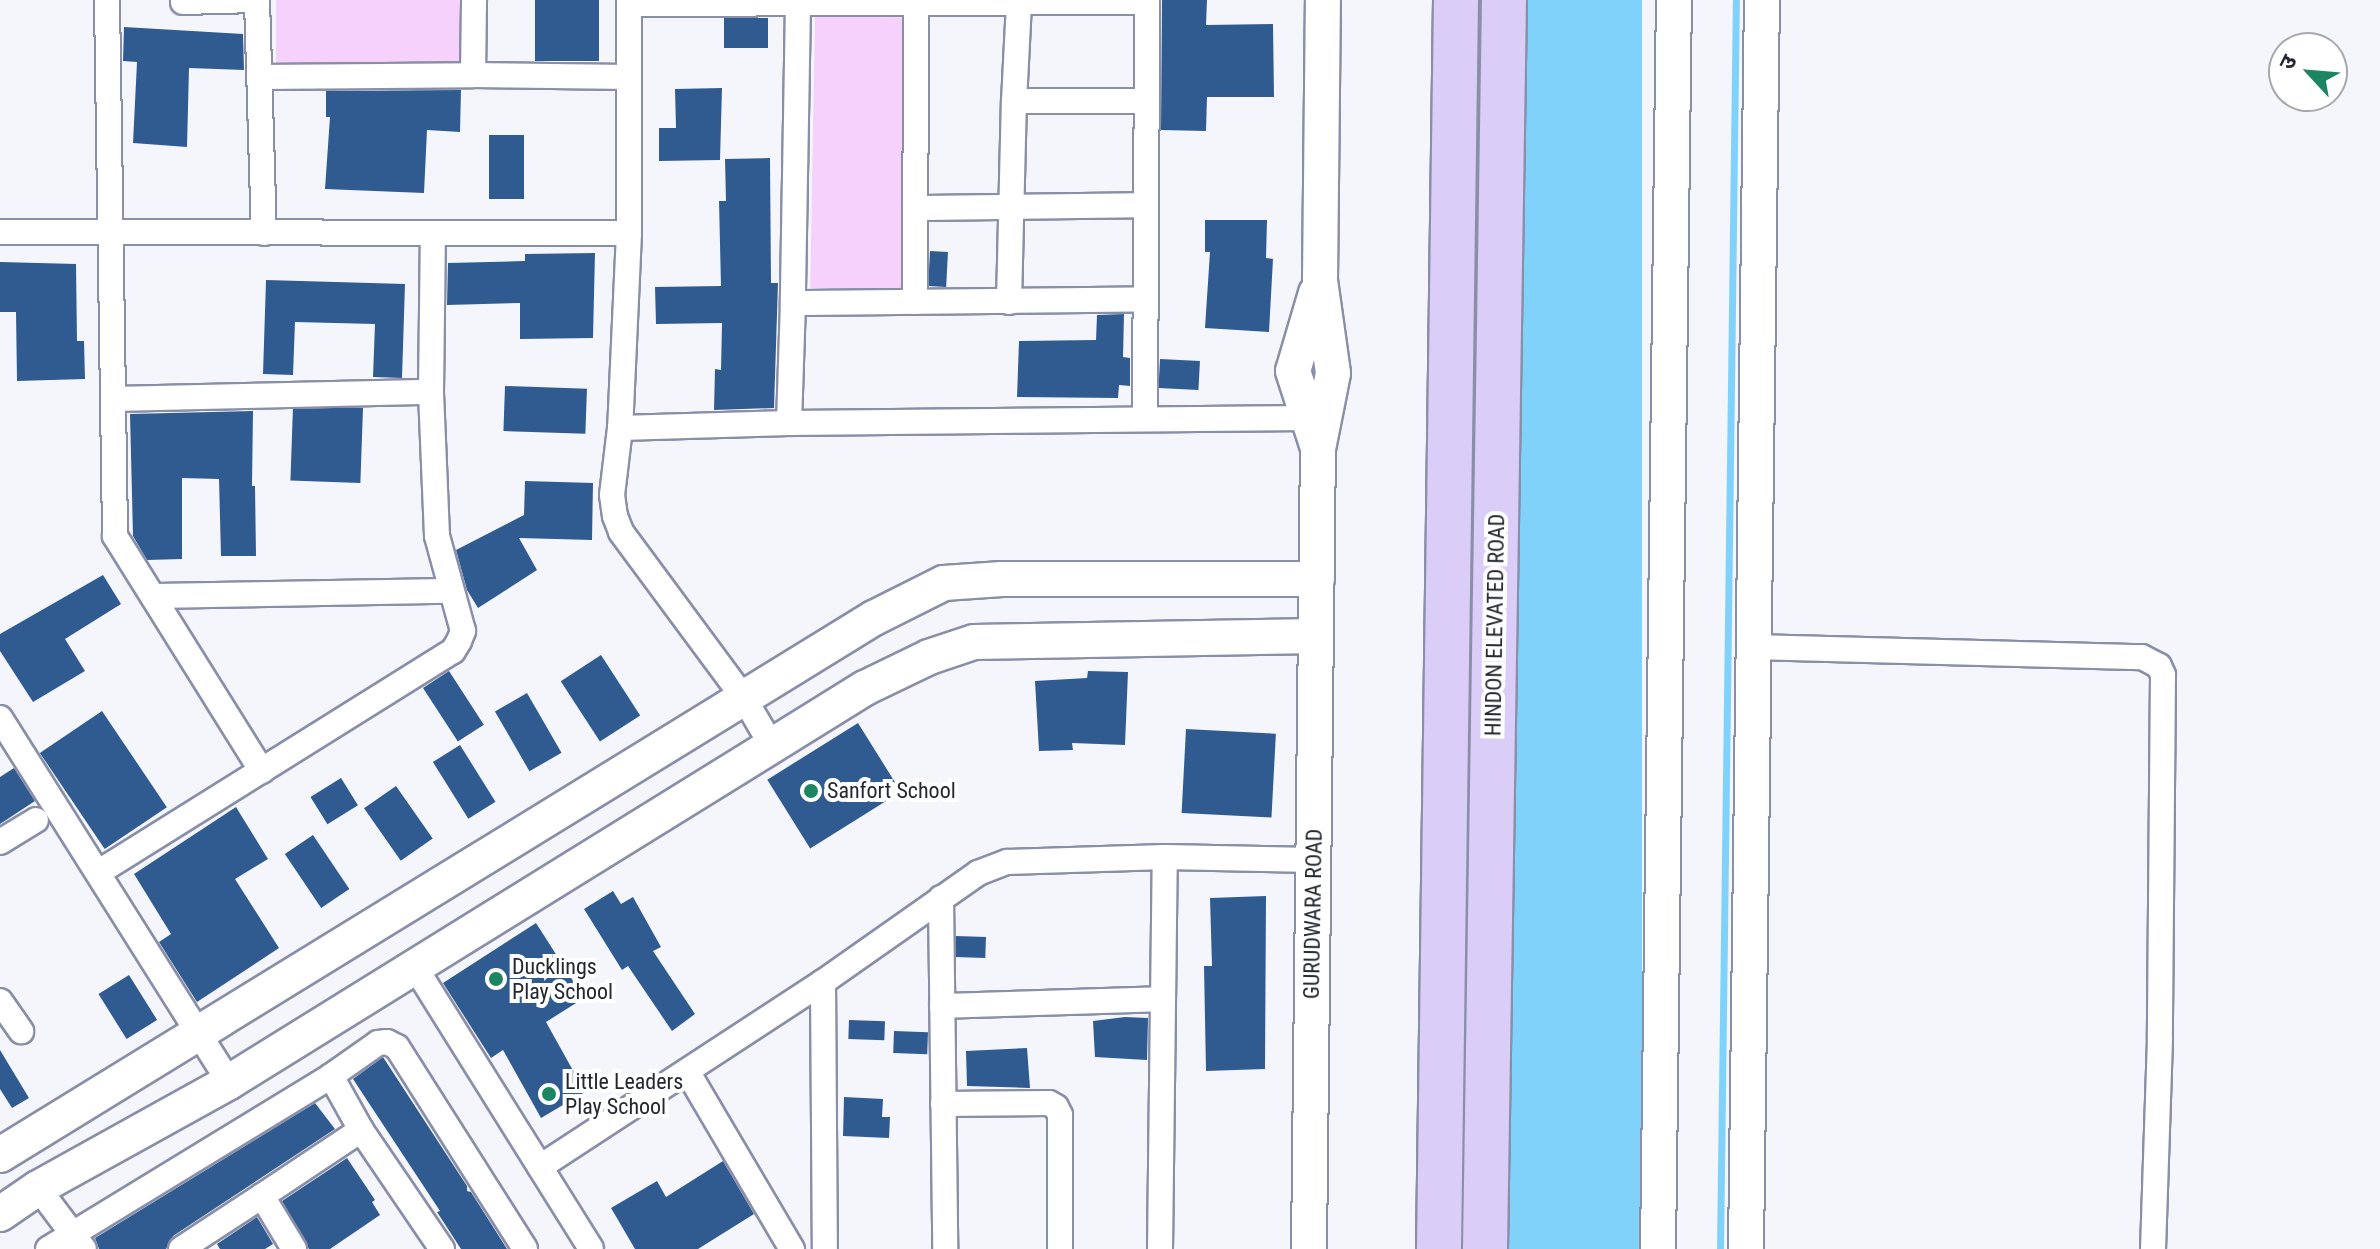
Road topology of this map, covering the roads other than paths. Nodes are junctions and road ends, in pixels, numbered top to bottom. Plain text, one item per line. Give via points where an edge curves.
1 (107, 0) edge
2 (256, 0) edge
3 (474, 0) edge
4 (1323, 0) edge
5 (1456, 0) edge
6 (1504, 0) edge
7 (1674, 0) edge
8 (1762, 0) edge
9 (1147, 1) edge
10 (183, 2) edge
11 (629, 2) edge
12 (916, 3) junction
13 (1019, 3) junction
14 (798, 4) junction
15 (473, 75) junction
16 (260, 77) junction
17 (629, 77) junction
18 (1014, 101) junction
19 (1147, 101) junction
20 (1146, 205) junction
21 (915, 208) junction
22 (1012, 208) junction
23 (0, 232) edge
24 (113, 232) junction
25 (264, 233) junction
26 (433, 233) junction
27 (629, 233) junction
28 (1146, 299) junction
29 (915, 302) junction
30 (1009, 302) junction
31 (793, 303) junction
32 (431, 392) junction
33 (114, 399) junction
34 (1145, 419) junction
35 (789, 423) junction
36 (620, 428) junction
37 (1314, 433) junction
38 (1317, 579) junction
39 (449, 591) junction
40 (153, 596) junction
41 (1316, 636) junction
42 (1752, 647) junction
43 (744, 698) junction
44 (0, 718) edge
45 (772, 746) junction
46 (262, 771) junction
47 (36, 820) dead end
48 (0, 842) edge
49 (1165, 857) junction
50 (1313, 860) junction
51 (99, 872) junction
52 (941, 898) junction
53 (415, 967) junction
54 (823, 982) junction
55 (1163, 999) junction
56 (0, 1001) edge
57 (942, 1006) junction
58 (21, 1031) dead end
59 (198, 1033) junction
60 (687, 1071) junction
61 (331, 1076) junction
62 (229, 1082) junction
63 (943, 1104) junction
64 (361, 1130) junction
65 (0, 1155) edge
66 (540, 1167) junction
67 (38, 1188) junction
68 (262, 1196) junction
69 (0, 1214) edge
70 (79, 1241) edge
71 (782, 1245) edge
72 (185, 1248) edge
73 (48, 1249) edge
74 (294, 1249) edge
75 (442, 1249) edge
76 (525, 1249) edge
77 (591, 1249) edge
78 (825, 1249) edge
79 (945, 1249) edge
80 (1060, 1249) edge
81 (1160, 1249) edge
82 (1309, 1249) edge
83 (1439, 1249) edge
84 (1485, 1249) edge
85 (1658, 1249) edge
86 (1746, 1249) edge
87 (2153, 1249) edge

1 - 24 street
2 - 10 street
2 - 16 street
3 - 15 street
4 - 37 street, GURUDWARA ROAD via 1320,280 1333,373
5 - 83 highway
6 - 84 highway, HINDON ELEVATED ROAD
7 - 85 street
8 - 42 street
9 - 13 street
9 - 19 street
11 - 14 street
11 - 17 street
12 - 13 street
12 - 14 street
12 - 21 street
13 - 18 street
14 - 31 street
15 - 16 street
15 - 17 street
16 - 25 street
17 - 27 street
18 - 19 street
18 - 22 street
19 - 20 street
20 - 22 street
20 - 28 street
21 - 22 street
21 - 29 street
22 - 30 street
23 - 24 street
24 - 25 street
24 - 33 street
25 - 26 street
26 - 27 street
26 - 32 street
27 - 36 street
28 - 30 street
28 - 34 street
29 - 30 street
29 - 31 street
31 - 35 street
32 - 33 street
32 - 39 street via 437,536
33 - 40 street via 115,536
34 - 35 street
34 - 37 street
35 - 36 street
36 - 43 street via 612,495 621,532
37 - 38 street, GURUDWARA ROAD
38 - 41 street, GURUDWARA ROAD
38 - 43 street via 944,583 874,618
39 - 40 street
39 - 46 street via 463,631 453,651
40 - 46 street
41 - 45 street via 974,642 865,688
41 - 50 street, GURUDWARA ROAD
42 - 86 street
42 - 87 street via 2142,657 2159,666 2160,1039
43 - 45 street
43 - 59 street
44 - 51 street
45 - 53 street
46 - 51 street
47 - 48 street
49 - 50 street
49 - 52 street via 1007,862 978,873
49 - 55 street
50 - 82 street, GURUDWARA ROAD
51 - 59 street
52 - 54 street
52 - 57 street
53 - 62 street
53 - 66 street
54 - 60 street
54 - 78 street
55 - 57 street
55 - 81 street
56 - 58 street
57 - 63 street
59 - 62 street
59 - 65 street
60 - 66 street
60 - 71 street
61 - 64 street
61 - 70 street
61 - 76 street via 378,1043 397,1047
62 - 67 street
63 - 79 street
63 - 80 street via 1056,1107
64 - 68 street
64 - 75 street
66 - 77 street
67 - 69 street
67 - 70 street
68 - 72 street
68 - 74 street
70 - 73 street

